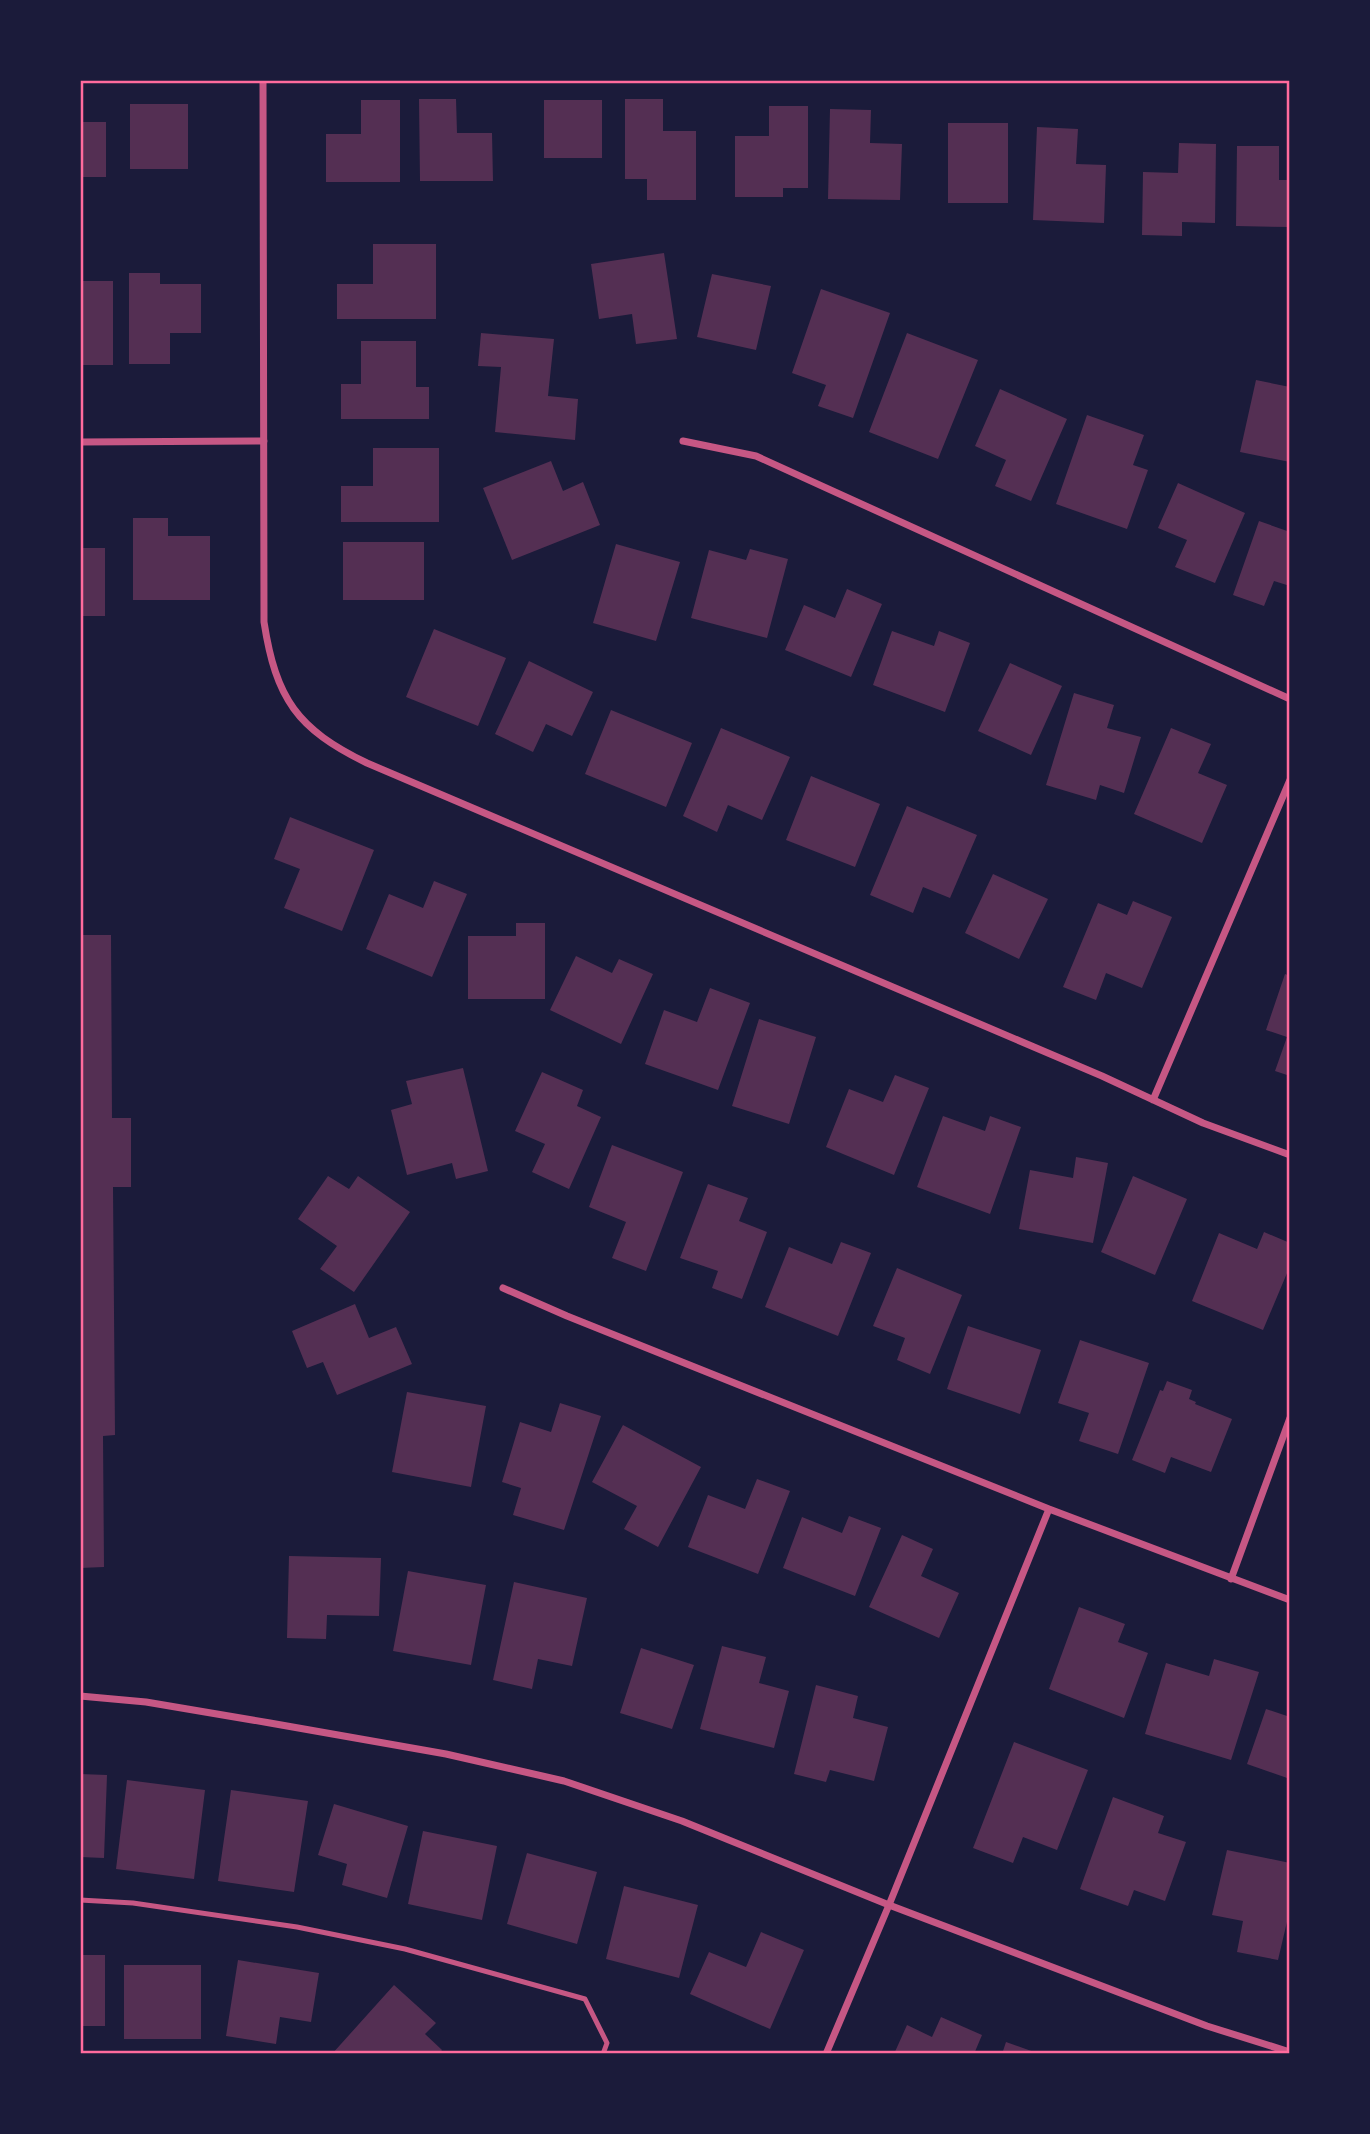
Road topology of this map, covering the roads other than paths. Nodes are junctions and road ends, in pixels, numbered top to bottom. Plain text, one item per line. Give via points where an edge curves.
1 (263, 80) edge
2 (264, 441) junction
3 (683, 441) dead end
4 (80, 442) edge
5 (1290, 699) edge
6 (1290, 780) edge
7 (1153, 1100) junction
8 (1290, 1155) edge
9 (503, 1288) dead end
10 (1290, 1418) edge
11 (1049, 1509) junction
12 (1231, 1579) junction
13 (1290, 1601) edge
14 (80, 1696) edge
15 (80, 1900) edge
16 (890, 1906) junction
17 (1290, 2052) edge
18 (603, 2053) edge
19 (826, 2053) edge

1 - 2 street
2 - 4 street
2 - 7 street via 264,622 272,665 290,706 340,750
3 - 5 street via 756,456
6 - 7 street
7 - 8 street
9 - 11 street
10 - 12 street
11 - 12 street
11 - 16 street
12 - 13 street
14 - 16 street via 146,1702 446,1754 564,1781 682,1821
15 - 18 lane via 132,1903 311,1930 405,1949 585,1999 607,2043
16 - 17 street via 1207,2026
16 - 19 street

